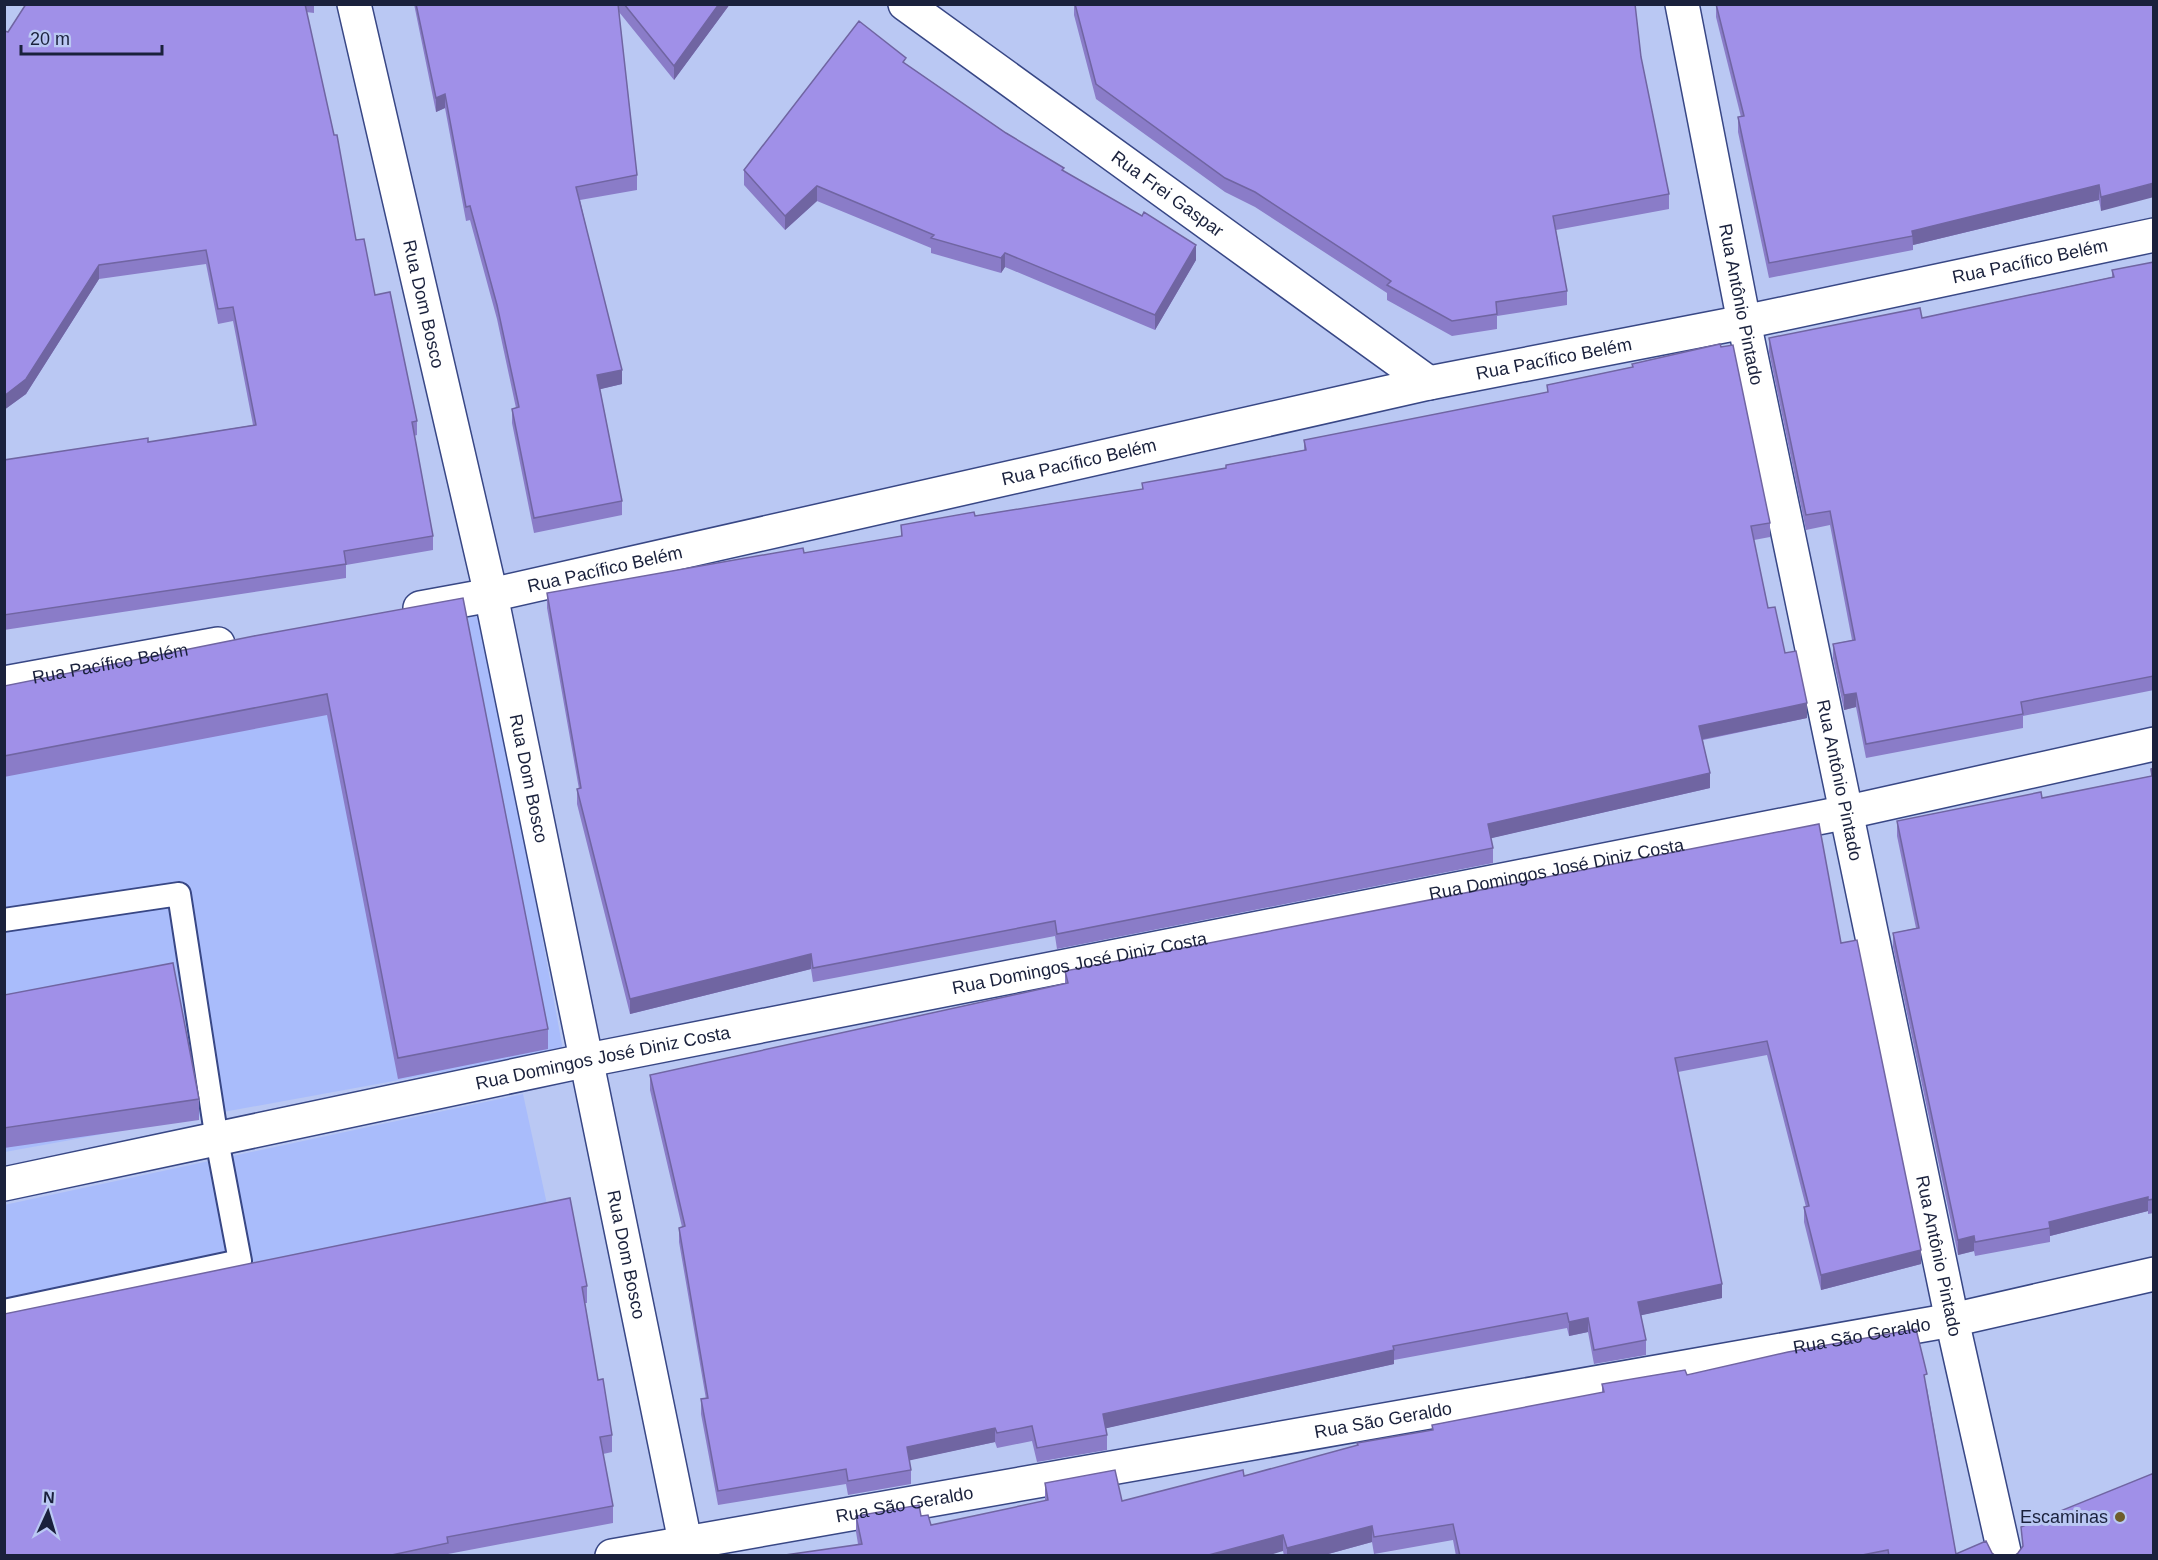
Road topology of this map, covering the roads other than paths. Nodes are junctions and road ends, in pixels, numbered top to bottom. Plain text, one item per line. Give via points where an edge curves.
1 (354, 4) edge
2 (1682, 4) edge
3 (907, 5) edge
4 (2154, 235) edge
5 (1744, 322) junction
6 (1429, 383) junction
7 (491, 595) junction
8 (388, 614) edge
9 (249, 639) edge
10 (4, 683) edge
11 (2154, 744) edge
12 (1848, 812) junction
13 (4, 920) edge
14 (588, 1060) junction
15 (217, 1140) junction
16 (4, 1184) edge
17 (2154, 1274) edge
18 (4, 1311) edge
19 (1952, 1320) junction
20 (687, 1548) edge
21 (612, 1556) edge
22 (2005, 1556) edge

1 - 7 street, Rua Dom Bosco
2 - 5 street, Rua Antônio Pintado
3 - 6 street, Rua Frei Gaspar
4 - 5 street, Rua Pacífico Belém
5 - 6 street, Rua Pacífico Belém
5 - 12 street, Rua Antônio Pintado
6 - 7 street, Rua Pacífico Belém
7 - 8 street, Rua Pacífico Belém
7 - 14 street, Rua Dom Bosco
9 - 10 street, Rua Pacífico Belém
11 - 12 street, Rua Domingos José Diniz Costa
12 - 14 street, Rua Domingos José Diniz Costa
12 - 19 street, Rua Antônio Pintado
13 - 15 lane via 179,894
14 - 15 street, Rua Domingos José Diniz Costa
14 - 20 street, Rua Dom Bosco
15 - 16 street, Rua Domingos José Diniz Costa
15 - 18 lane via 240,1261
17 - 19 street, Rua São Geraldo
19 - 20 street, Rua São Geraldo
19 - 22 street, Rua Antônio Pintado
20 - 21 street, Rua São Geraldo

